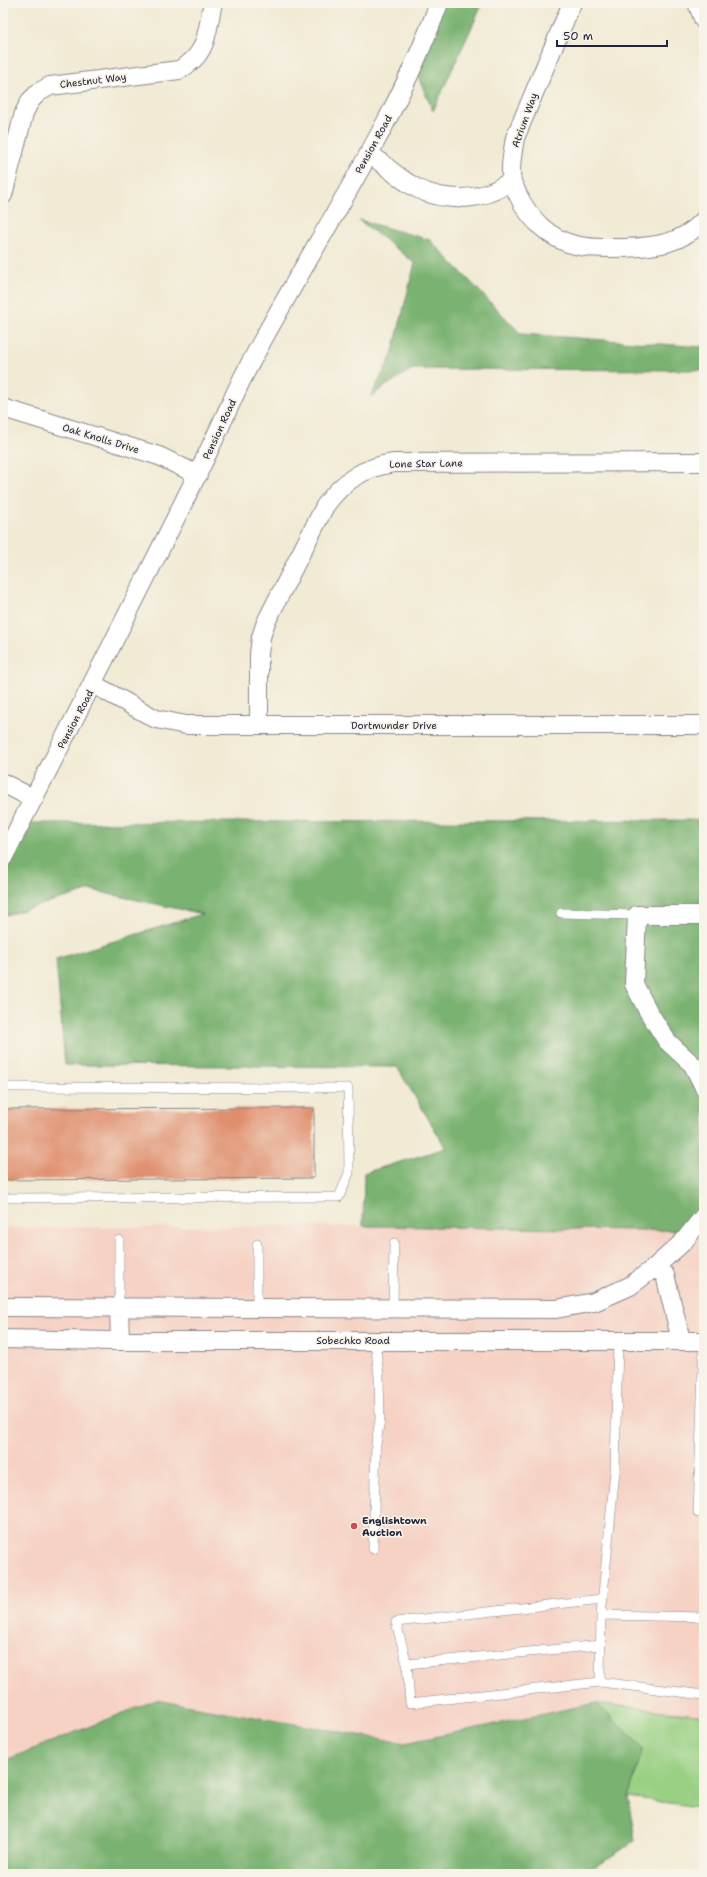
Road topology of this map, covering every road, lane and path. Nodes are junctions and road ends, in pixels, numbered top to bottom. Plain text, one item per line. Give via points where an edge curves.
1 (213, 3) edge
2 (439, 3) edge
3 (572, 3) edge
4 (697, 3) edge
5 (704, 21) edge
6 (369, 153) junction
7 (512, 181) junction
8 (3, 195) edge
9 (704, 220) edge
10 (3, 408) edge
11 (704, 462) edge
12 (198, 474) junction
13 (93, 684) junction
14 (259, 725) junction
15 (704, 725) edge
16 (3, 783) edge
17 (34, 799) junction
18 (3, 858) edge
19 (561, 914) dead end
20 (637, 915) junction
21 (704, 915) edge
22 (3, 1087) edge
23 (704, 1087) edge
24 (3, 1198) edge
25 (704, 1216) edge
26 (119, 1240) dead end
27 (394, 1243) dead end
28 (257, 1244) dead end
29 (654, 1268) junction
30 (3, 1307) edge
31 (119, 1308) junction
32 (257, 1308) junction
33 (393, 1308) junction
34 (3, 1339) edge
35 (120, 1340) junction
36 (375, 1340) junction
37 (618, 1340) junction
38 (681, 1340) junction
39 (704, 1340) edge
40 (698, 1513) dead end
41 (373, 1549) dead end
42 (602, 1599) junction
43 (601, 1615) junction
44 (704, 1617) edge
45 (600, 1645) junction
46 (407, 1664) junction
47 (600, 1682) junction
48 (704, 1695) edge

1 - 8 street, Chestnut Way via 203,48 191,64 179,70 58,84 39,92 24,113
2 - 6 street, Pension Road via 426,40
3 - 7 street, Atrium Way via 515,138
4 - 5 street
6 - 7 street via 408,183 422,191 444,197 477,196 492,192
6 - 12 street, Pension Road via 305,262 242,380
7 - 9 street, Atrium Way via 523,205 535,221 562,241 575,245 596,248 657,246 685,236
10 - 12 street, Oak Knolls Drive via 159,456
11 - 14 street, Lone Star Lane via 394,463 382,464 353,477 334,493 325,506 266,622 259,654
12 - 13 street, Pension Road
13 - 14 street, Dortmunder Drive via 126,704 168,723
13 - 17 street, Pension Road
14 - 15 street, Dortmunder Drive
16 - 17 street
17 - 18 street, Pension Road
19 - 20 lane
20 - 21 street
20 - 23 street via 634,984 667,1040 693,1065
22 - 24 lane via 348,1088 349,1173 339,1197
25 - 29 street via 684,1242
26 - 31 lane
27 - 33 lane
28 - 32 lane
29 - 33 street via 630,1286 594,1302 556,1309
29 - 38 street via 665,1275
30 - 31 street
31 - 32 street
31 - 35 street
32 - 33 street
34 - 35 street, Sobechko Road
35 - 36 street, Sobechko Road
36 - 37 street, Sobechko Road
36 - 41 lane via 380,1419 376,1444
37 - 38 street, Sobechko Road
37 - 42 lane via 615,1471
38 - 39 street, Sobechko Road
39 - 40 lane
42 - 43 lane
42 - 46 lane via 396,1622
43 - 44 lane
43 - 45 lane
45 - 46 lane
45 - 47 lane
46 - 47 lane via 410,1703
47 - 48 lane

